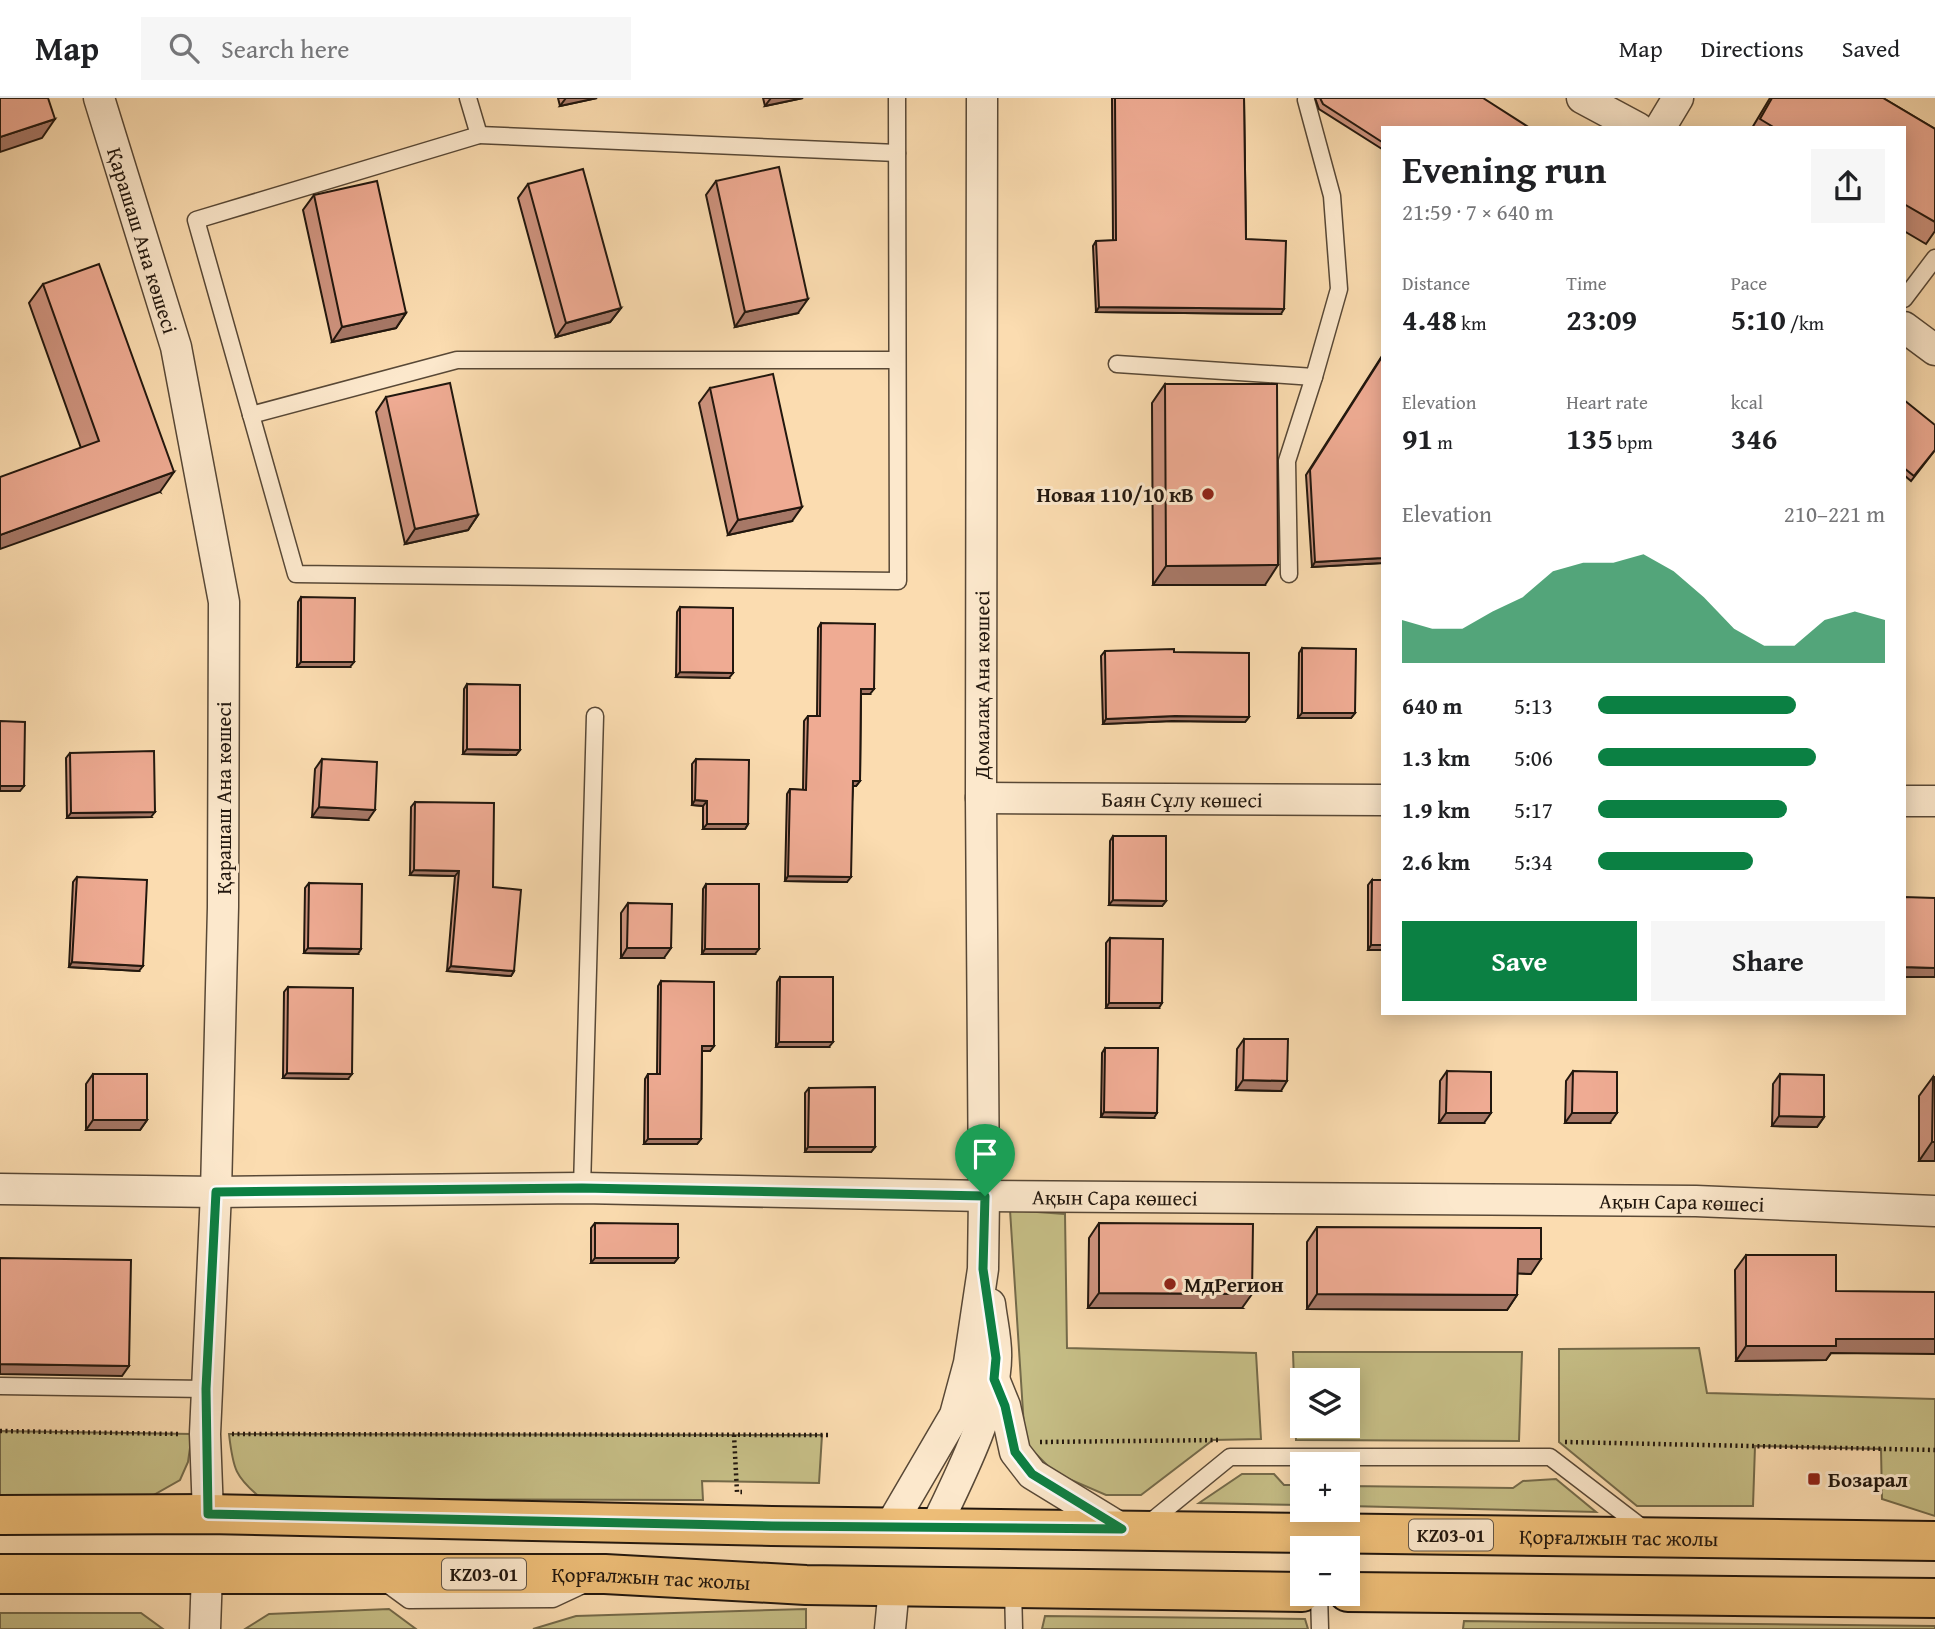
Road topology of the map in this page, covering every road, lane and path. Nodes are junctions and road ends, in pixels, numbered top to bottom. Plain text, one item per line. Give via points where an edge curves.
1 (99, 98) edge
2 (468, 98) edge
3 (897, 98) edge
4 (982, 98) edge
5 (1582, 98) edge
6 (1678, 98) edge
7 (1306, 100) dead end
8 (1634, 126) edge
9 (1661, 126) edge
10 (479, 135) junction
11 (897, 153) junction
12 (1935, 258) edge
13 (1906, 296) edge
14 (1906, 328) edge
15 (1935, 350) edge
16 (897, 360) junction
17 (1117, 364) dead end
18 (1314, 377) junction
19 (251, 415) junction
20 (1289, 574) dead end
21 (595, 716) dead end
22 (981, 798) junction
23 (1381, 800) edge
24 (1906, 801) edge
25 (1935, 802) edge
26 (582, 1188) junction
27 (0, 1189) edge
28 (216, 1192) junction
29 (985, 1196) junction
30 (1935, 1211) edge
31 (983, 1269) junction
32 (994, 1379) junction
33 (0, 1386) edge
34 (206, 1389) junction
35 (0, 1431) edge
36 (205, 1434) junction
37 (734, 1435) junction
38 (829, 1435) dead end
39 (751, 1492) dead end
40 (3, 1514) edge
41 (208, 1514) junction
42 (889, 1528) junction
43 (935, 1528) junction
44 (1132, 1529) junction
45 (1654, 1537) junction
46 (1935, 1541) edge
47 (207, 1573) junction
48 (0, 1574) edge
49 (894, 1587) junction
50 (1013, 1588) junction
51 (1290, 1592) edge
52 (1360, 1592) edge
53 (1935, 1598) edge
54 (1319, 1606) edge
55 (205, 1629) edge
56 (890, 1629) edge
57 (1014, 1629) edge
58 (1320, 1629) edge

1 - 28 street, Қарашаш Ана көшесі via 176,347 225,602
2 - 10 lane
3 - 11 lane
4 - 22 street, Домалақ Ана көшесі
5 - 8 street
6 - 9 street
7 - 18 lane via 1332,197 1339,289
10 - 11 lane
10 - 19 lane via 195,220
11 - 16 lane
12 - 13 lane
14 - 15 street
16 - 19 lane via 457,360
16 - 19 lane via 898,581 296,574
17 - 18 lane
18 - 20 lane via 1287,461
21 - 26 lane
22 - 23 street, Баян Сұлу көшесі
22 - 29 street, Домалақ Ана көшесі
24 - 25 street
26 - 28 street, Ақын Сара көшесі
26 - 29 street, Ақын Сара көшесі
27 - 28 street, Ақын Сара көшесі
28 - 34 street, Қарашаш Ана көшесі
29 - 30 street, Ақын Сара көшесі via 1696,1201
29 - 31 street, Домалақ Ана көшесі
31 - 32 street, Домалақ Ана көшесі via 996,1358
31 - 42 street, Домалақ Ана көшесі via 970,1363 955,1415
32 - 43 street, Домалақ Ана көшесі via 969,1453
32 - 44 street via 1015,1452 1032,1474
33 - 34 lane
34 - 36 street, Қарашаш Ана көшесі
35 - 36 path
36 - 37 path
36 - 41 street, Қарашаш Ана көшесі
37 - 38 path
37 - 39 path via 737,1492
40 - 41 main road, Қорғалжын тас жолы / KZ03-01
41 - 42 main road, Қорғалжын тас жолы / KZ03-01
42 - 43 main road, Қорғалжын тас жолы / KZ03-01
42 - 49 main road
43 - 44 main road, Қорғалжын тас жолы / KZ03-01
43 - 49 main road
44 - 45 main road, Қорғалжын тас жолы / KZ03-01
44 - 45 lane via 1230,1457 1550,1457
45 - 46 main road, Қорғалжын тас жолы / KZ03-01
47 - 48 main road, Қорғалжын тас жолы / KZ03-01
47 - 49 main road, Қорғалжын тас жолы / KZ03-01 via 605,1574
47 - 55 street
49 - 50 main road, Қорғалжын тас жолы / KZ03-01
49 - 56 street
50 - 51 main road, Қорғалжын тас жолы / KZ03-01
50 - 57 lane
52 - 53 main road
54 - 58 lane

